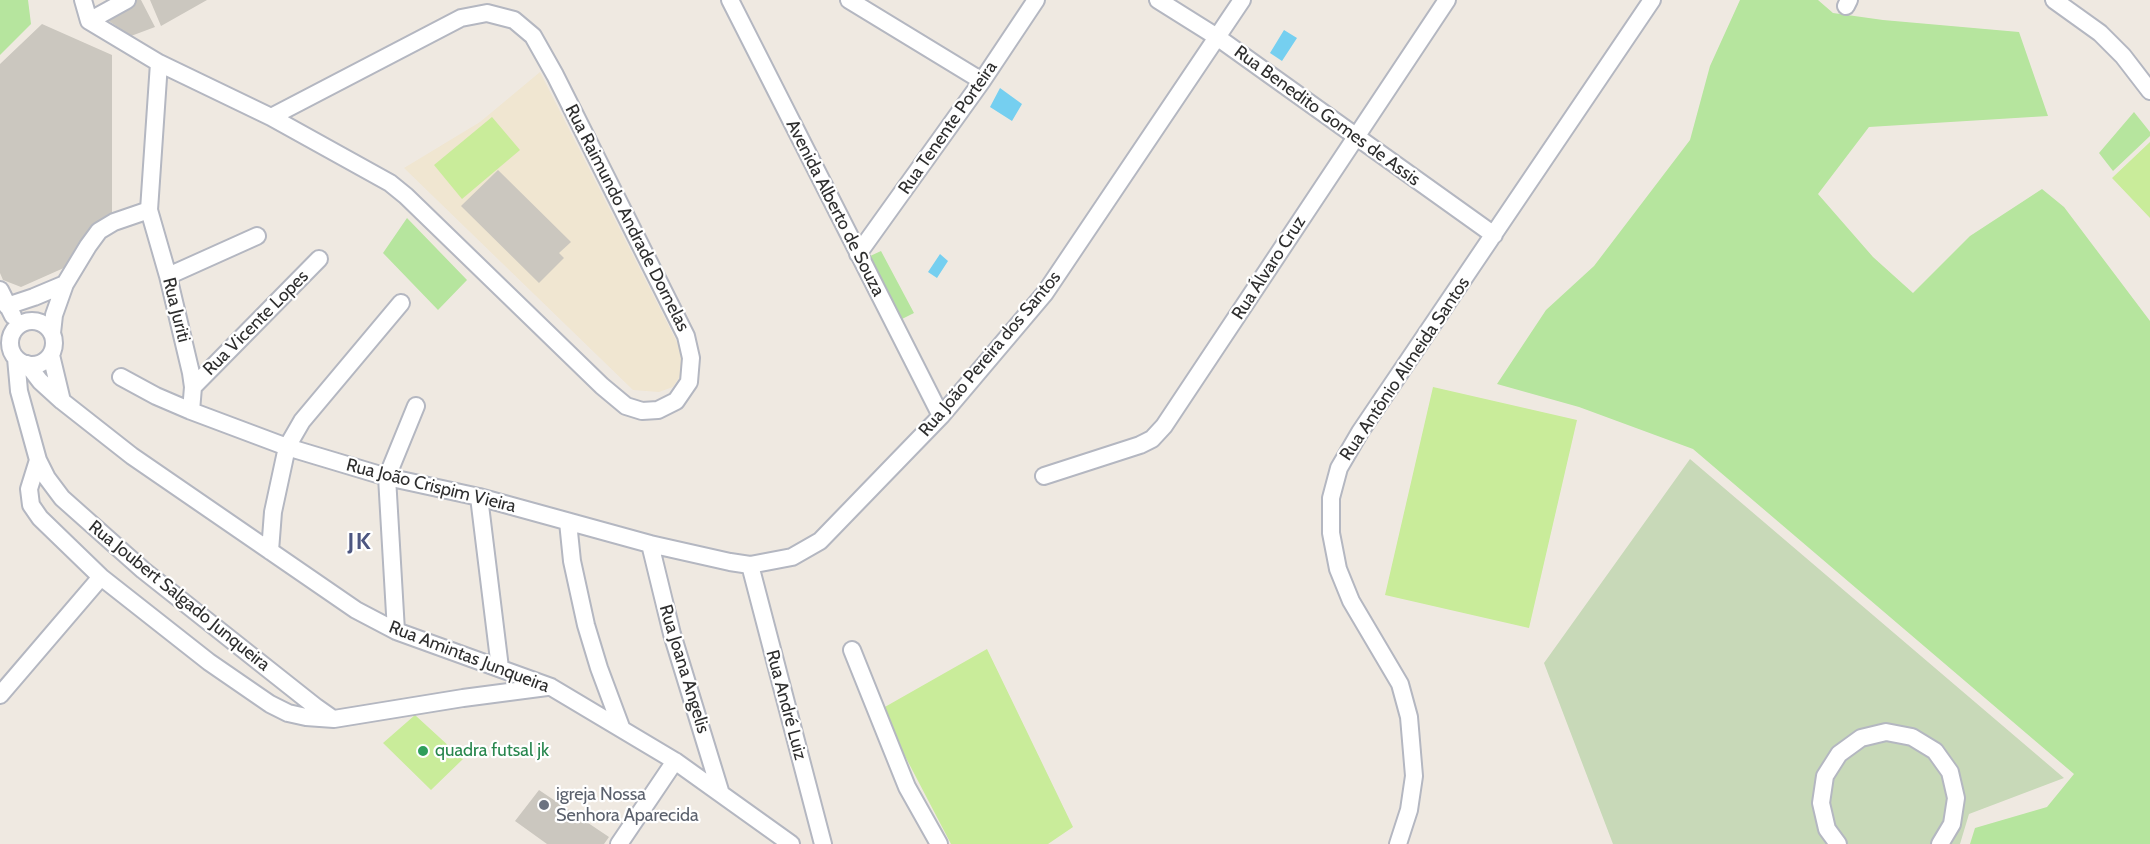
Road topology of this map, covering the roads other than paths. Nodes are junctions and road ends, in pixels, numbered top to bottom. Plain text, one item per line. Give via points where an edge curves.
1 (83, 0) edge
2 (127, 0) edge
3 (730, 0) edge
4 (849, 0) edge
5 (1036, 0) edge
6 (1158, 0) edge
7 (1242, 0) edge
8 (1447, 0) edge
9 (1652, 0) edge
10 (2054, 0) edge
11 (89, 21) junction
12 (1217, 37) junction
13 (159, 63) junction
14 (982, 81) junction
15 (2150, 91) edge
16 (271, 117) junction
17 (1355, 136) junction
18 (149, 210) junction
19 (1494, 235) junction
20 (257, 236) dead end
21 (858, 254) junction
22 (319, 259) dead end
23 (168, 276) junction
24 (65, 284) junction
25 (0, 290) edge
26 (401, 303) dead end
27 (7, 306) junction
28 (19, 326) junction
29 (52, 333) junction
30 (51, 355) junction
31 (22, 361) junction
32 (122, 377) dead end
33 (193, 387) junction
34 (62, 401) junction
35 (416, 406) dead end
36 (191, 411) junction
37 (941, 416) junction
38 (287, 447) junction
39 (38, 460) junction
40 (1044, 476) dead end
41 (387, 477) junction
42 (479, 498) junction
43 (568, 522) junction
44 (650, 544) junction
45 (270, 551) junction
46 (750, 565) junction
47 (101, 577) junction
48 (396, 632) junction
49 (852, 650) dead end
50 (500, 669) junction
51 (551, 687) junction
52 (0, 695) edge
53 (334, 719) junction
54 (621, 727) junction
55 (675, 761) junction
56 (721, 794) junction
57 (619, 844) edge
58 (791, 844) edge
59 (824, 844) edge
60 (939, 844) edge
61 (1398, 844) edge
62 (1838, 844) edge
63 (1940, 844) edge

1 - 11 street
2 - 11 street
3 - 21 street, Avenida Alberto de Souza
4 - 14 street
5 - 14 street, Rua Tenente Porteira
6 - 12 street, Rua Benedito Gomes de Assis
7 - 12 street, Rua João Pereira dos Santos
8 - 17 street, Rua Álvaro Cruz
9 - 19 street, Rua Antônio Almeida Santos
10 - 15 street via 2100,33
11 - 13 street, Rua Raimundo Andrade Dornelas
12 - 17 street, Rua Benedito Gomes de Assis
12 - 37 street, Rua João Pereira dos Santos via 1045,293
13 - 16 street, Rua Raimundo Andrade Dornelas
13 - 18 street, Rua Juriti
14 - 21 street, Rua Tenente Porteira
16 - 16 street, Rua Raimundo Andrade Dornelas via 461,18 488,13 514,20 533,36 555,75 686,336 691,358 689,382 676,401 658,410 626,406 406,195
17 - 19 street, Rua Benedito Gomes de Assis
17 - 40 street, Rua Álvaro Cruz via 1164,426 1140,445
18 - 23 street, Rua Juriti
18 - 24 street via 99,231
19 - 61 street, Rua Antônio Almeida Santos via 1360,432 1339,468 1331,498 1331,533 1338,569 1351,601 1400,684 1409,717 1414,776
20 - 23 street
21 - 37 street, Avenida Alberto de Souza
22 - 33 street, Rua Vicente Lopes
23 - 33 street, Rua Juriti
24 - 27 street
24 - 29 street
25 - 27 street
26 - 38 street via 302,421
27 - 28 street
28 - 29 street via 35,321
28 - 31 street via 11,339 12,353
29 - 30 street
30 - 31 street via 36,365
30 - 34 street
31 - 34 street, Rua Amintas Junqueira
31 - 39 street, Rua Joubert Salgado Junqueira via 19,391
32 - 36 street, Rua João Crispim Vieira
33 - 36 street, Rua Juriti
34 - 45 street, Rua Amintas Junqueira via 132,456
35 - 41 street
36 - 38 street, Rua João Crispim Vieira
37 - 46 street, Rua João Pereira dos Santos via 820,541 792,556
38 - 41 street, Rua João Crispim Vieira
38 - 45 street via 273,512
39 - 47 street, Rua Joubert Salgado Junqueira via 29,489 31,505 40,519
39 - 53 street, Rua Joubert Salgado Junqueira via 62,498 95,529
41 - 42 street, Rua João Crispim Vieira
41 - 48 street
42 - 43 street, Rua João Crispim Vieira
42 - 50 street
43 - 44 street, Rua João Crispim Vieira
43 - 54 street via 586,625
44 - 46 street, Rua João Crispim Vieira
44 - 56 street, Rua Joana Angelis via 672,634
45 - 48 street, Rua Amintas Junqueira via 356,610
46 - 59 street, Rua André Luiz
47 - 52 street
47 - 53 street, Rua Joubert Salgado Junqueira via 209,662 270,704 288,713
48 - 50 street, Rua Amintas Junqueira
49 - 60 street via 907,787
50 - 51 street, Rua Amintas Junqueira
51 - 53 street, Rua Joubert Salgado Junqueira
51 - 54 street, Rua Amintas Junqueira
54 - 55 street, Rua Amintas Junqueira
55 - 56 street, Rua Amintas Junqueira
55 - 57 street
56 - 58 street, Rua Amintas Junqueira
62 - 63 street via 1827,829 1821,803 1825,776 1839,754 1861,738 1886,732 1912,737 1935,751 1950,772 1956,798 1952,824

